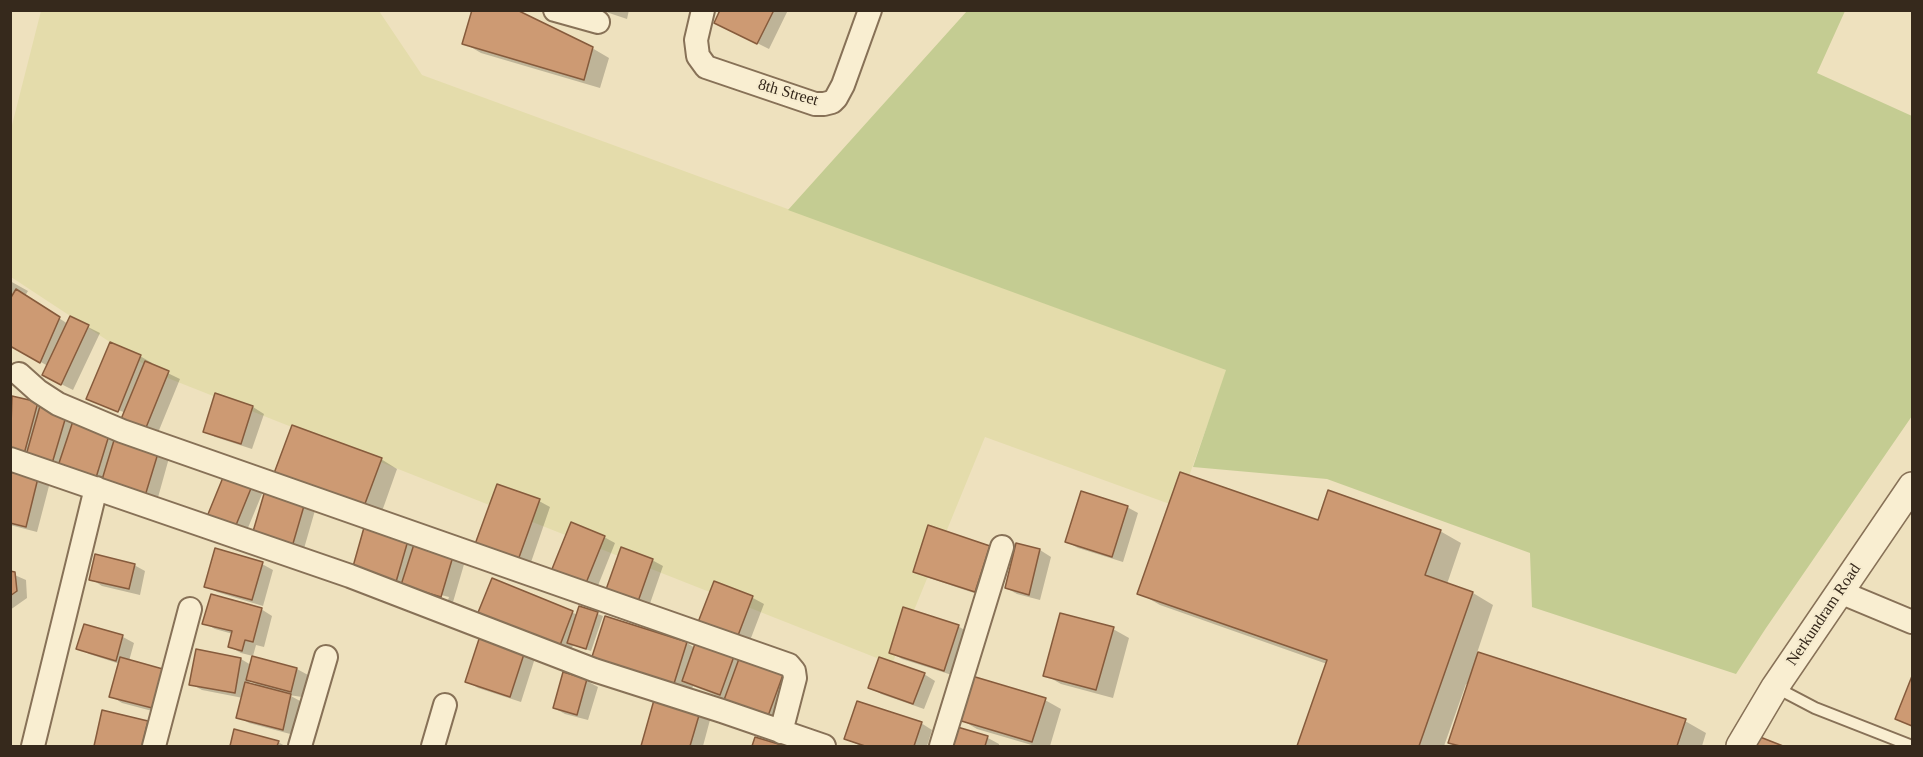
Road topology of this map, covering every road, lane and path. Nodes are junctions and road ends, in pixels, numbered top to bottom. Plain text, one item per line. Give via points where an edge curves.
1 (555, 10) edge
2 (703, 10) edge
3 (870, 10) edge
4 (598, 22) dead end
5 (13, 375) edge
6 (10, 459) edge
7 (1912, 486) edge
8 (96, 488) junction
9 (1002, 547) dead end
10 (1840, 592) junction
11 (190, 609) dead end
12 (1912, 622) edge
13 (326, 657) dead end
14 (1775, 687) junction
15 (446, 705) dead end
16 (781, 732) junction
17 (33, 747) edge
18 (154, 747) edge
19 (300, 747) edge
20 (433, 747) edge
21 (824, 747) edge
22 (940, 747) edge
23 (1740, 747) edge
24 (1912, 747) edge

1 - 4 street
2 - 3 street, 8th Street via 696,40 698,56 706,67 814,104 836,98
5 - 16 street via 58,404 122,431 789,665 795,678
6 - 8 street
7 - 10 street, Nerkundram Road
8 - 16 street via 350,576 594,670
8 - 17 street
9 - 22 street
10 - 12 street
10 - 14 street, Nerkundram Road
11 - 18 street
13 - 19 street
14 - 23 street, Nerkundram Road
14 - 24 lane via 1815,708
15 - 20 street
16 - 21 street

